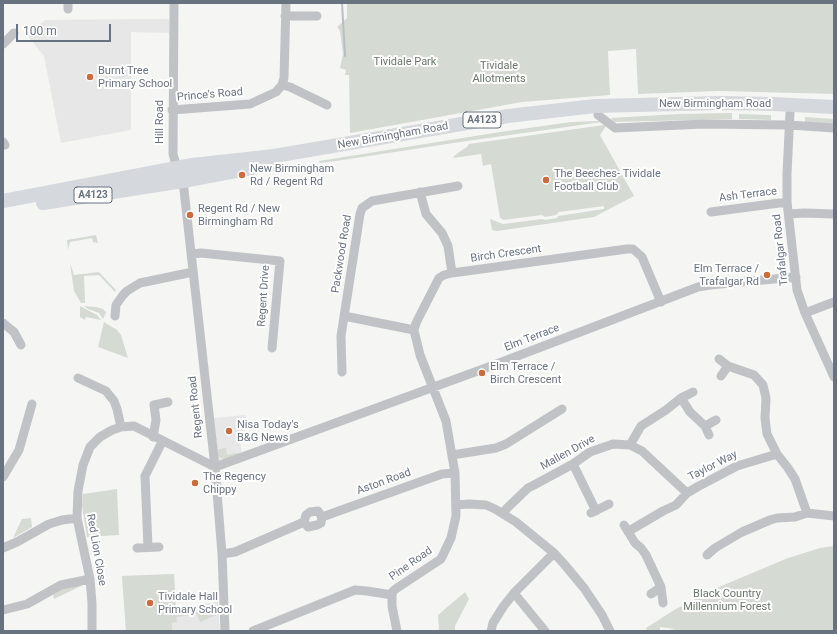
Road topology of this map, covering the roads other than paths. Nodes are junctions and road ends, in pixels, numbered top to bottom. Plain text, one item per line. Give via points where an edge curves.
1 (174, 3) edge
2 (286, 3) edge
3 (285, 16) junction
4 (317, 16) dead end
5 (14, 33) dead end
6 (3, 44) edge
7 (282, 85) junction
8 (327, 105) dead end
9 (834, 107) edge
10 (172, 110) junction
11 (790, 114) junction
12 (834, 115) edge
13 (834, 128) edge
14 (177, 168) junction
15 (183, 181) junction
16 (458, 186) dead end
17 (76, 187) junction
18 (420, 192) junction
19 (3, 201) edge
20 (787, 202) junction
21 (3, 209) edge
22 (711, 212) dead end
23 (789, 214) junction
24 (834, 214) edge
25 (192, 254) junction
26 (193, 272) junction
27 (452, 273) junction
28 (796, 277) junction
29 (661, 302) junction
30 (834, 302) edge
31 (805, 314) junction
32 (115, 316) dead end
33 (344, 316) junction
34 (3, 323) edge
35 (414, 330) junction
36 (21, 345) dead end
37 (272, 348) dead end
38 (719, 359) dead end
39 (728, 366) junction
40 (342, 372) dead end
41 (721, 376) dead end
42 (834, 377) edge
43 (78, 378) dead end
44 (432, 387) junction
45 (693, 392) dead end
46 (681, 398) junction
47 (168, 402) dead end
48 (32, 404) dead end
49 (562, 409) dead end
50 (716, 420) dead end
51 (705, 426) junction
52 (121, 427) junction
53 (709, 436) dead end
54 (153, 437) junction
55 (162, 442) junction
56 (630, 445) junction
57 (777, 454) junction
58 (452, 455) junction
59 (573, 464) junction
60 (215, 467) junction
61 (455, 473) junction
62 (3, 477) edge
63 (687, 493) junction
64 (609, 504) dead end
65 (456, 505) junction
66 (502, 513) junction
67 (807, 513) junction
68 (834, 516) edge
69 (77, 518) junction
70 (710, 540) dead end
71 (148, 547) junction
72 (159, 547) dead end
73 (3, 548) edge
74 (137, 548) dead end
75 (716, 548) junction
76 (554, 553) junction
77 (222, 554) junction
78 (707, 556) dead end
79 (90, 579) junction
80 (661, 587) junction
81 (514, 593) junction
82 (651, 594) dead end
83 (392, 595) junction
84 (663, 603) dead end
85 (3, 610) edge
86 (92, 631) edge
87 (226, 631) edge
88 (253, 631) edge
89 (397, 631) edge
90 (491, 631) edge
91 (545, 631) edge
92 (610, 631) edge

1 - 10 street, Hill Road
2 - 3 street
3 - 4 street
3 - 7 street
5 - 6 street
7 - 8 street
7 - 10 street, Prince's Road via 276,92 250,104
9 - 11 highway, New Birmingham Road / A4123
10 - 14 street, Hill Road via 173,159
11 - 12 highway, New Birmingham Road / A4123
11 - 13 street, New Birmingham Road
11 - 14 highway, New Birmingham Road / A4123 via 721,103 595,106 508,116 274,156
11 - 15 highway, New Birmingham Road / A4123 via 721,110 598,115 508,125
11 - 20 street, Trafalgar Road
14 - 15 highway
14 - 17 highway, New Birmingham Road / A4123
15 - 17 highway via 170,175
15 - 21 highway, New Birmingham Road / A4123
15 - 25 street, Regent Road
16 - 18 street, Packwood Road
17 - 19 highway, New Birmingham Road / A4123
18 - 27 street via 426,214 442,233 448,246
18 - 33 street, Packwood Road via 372,200 362,208
20 - 22 street, Ash Terrace
20 - 23 street, Trafalgar Road
23 - 24 street
23 - 28 street, Trafalgar Road
25 - 26 street, Regent Road
25 - 37 street, Regent Drive via 280,261
26 - 32 street via 140,283 123,295 116,305
26 - 60 street, Regent Road
27 - 29 street, Birch Crescent via 633,249 642,257
27 - 35 street, Birch Crescent via 439,278
28 - 29 street, Elm Terrace via 710,285
28 - 31 street, Trafalgar Road via 797,290
29 - 44 street, Elm Terrace
30 - 31 street
31 - 42 street, Trafalgar Road
33 - 35 street
33 - 40 street, Packwood Road via 341,336
34 - 36 street via 14,332
35 - 44 street
38 - 39 street
39 - 41 street
39 - 57 street via 754,375 763,385 767,434
43 - 52 street via 106,391 114,401
44 - 58 street, Pine Road via 446,421
44 - 60 street, Elm Terrace
45 - 46 street
46 - 51 street via 690,412
46 - 56 street via 641,426
47 - 54 street via 154,405 156,420
48 - 62 street via 19,450
49 - 58 street via 506,444
50 - 51 street
51 - 53 street
52 - 54 street via 134,426
52 - 69 street, Red Lion Close via 100,437 90,447 78,491
54 - 55 street
55 - 60 street
55 - 71 street via 145,476
56 - 59 street, Mallen Drive via 605,446 590,452
56 - 63 street via 642,451
57 - 63 street, Taylor Way via 737,466
57 - 67 street via 795,479
58 - 61 street, Pine Road
59 - 64 street via 593,512
59 - 66 street, Mallen Drive via 528,488
60 - 77 street, Regent Road
61 - 65 street, Pine Road
61 - 77 street, Aston Road via 442,474 322,517 318,511 310,512 304,522 236,552
63 - 80 street, Taylor Way via 676,505 626,528 646,555
65 - 66 street via 486,505
65 - 83 street, Pine Road via 451,538 441,559 397,588
66 - 76 street
67 - 68 street
67 - 75 street via 770,520 742,532
69 - 73 street via 49,524
69 - 79 street, Red Lion Close
70 - 75 street
71 - 72 street
71 - 74 street
75 - 78 street
76 - 81 street
76 - 92 street via 584,588
77 - 87 street, Regent Road
79 - 85 street via 61,585 27,604
79 - 86 street, Red Lion Close
80 - 82 street
80 - 84 street, Taylor Way
81 - 90 street via 497,615
81 - 91 street
83 - 88 street, Pine Road via 355,590
83 - 89 street

